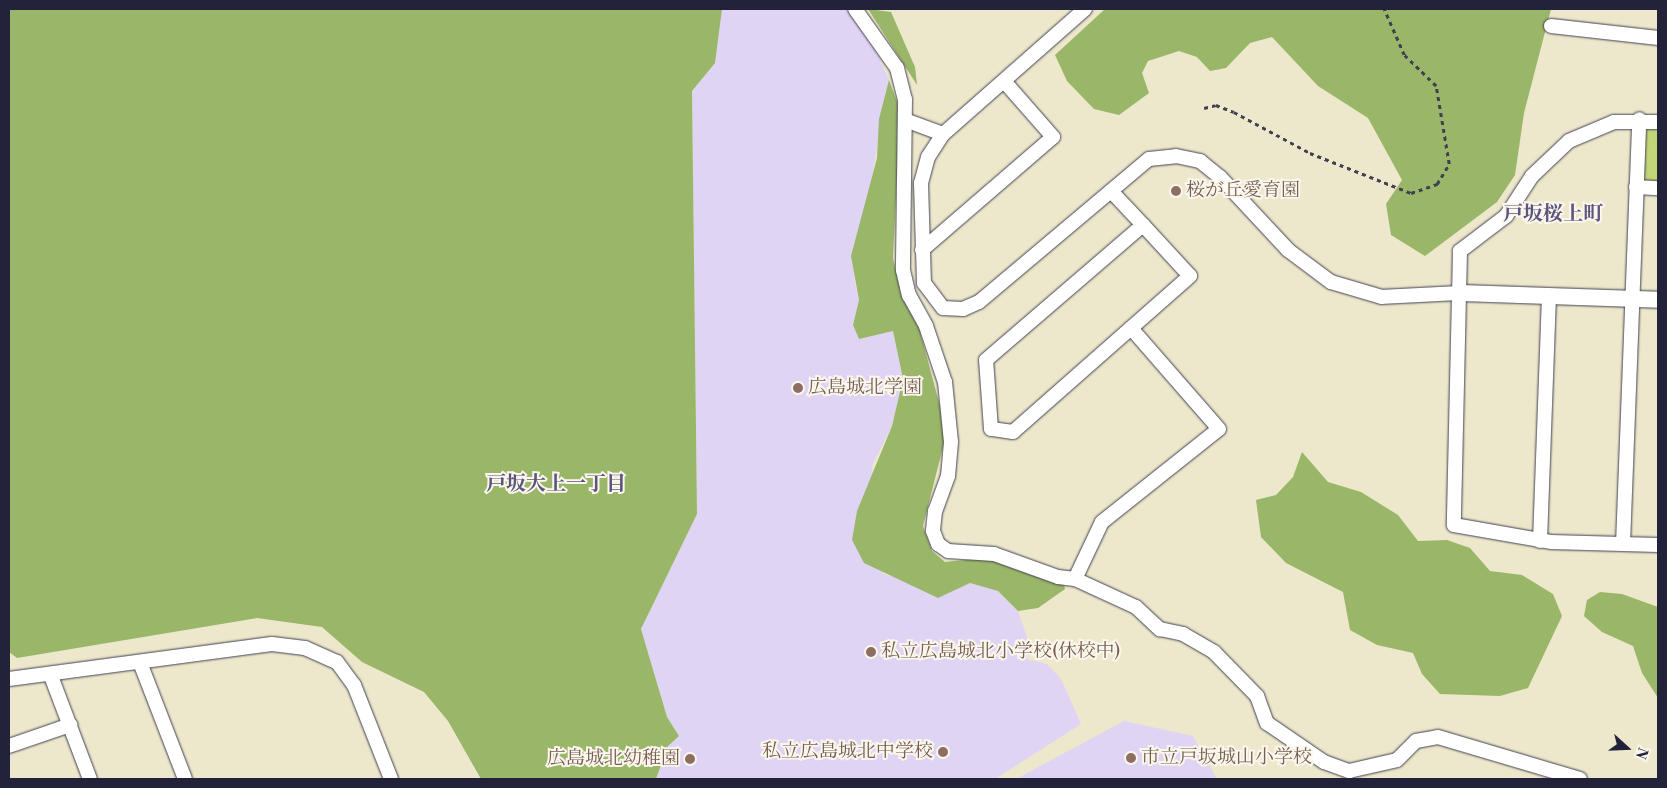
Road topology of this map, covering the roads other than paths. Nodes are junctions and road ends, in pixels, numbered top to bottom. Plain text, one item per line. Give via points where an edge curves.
1 (855, 9) edge
2 (1085, 9) edge
3 (1551, 26) dead end
4 (1658, 38) edge
5 (1004, 81) junction
6 (1639, 119) junction
7 (905, 120) junction
8 (1658, 122) edge
9 (943, 134) junction
10 (1636, 187) junction
11 (1658, 188) edge
12 (1111, 191) junction
13 (1143, 225) junction
14 (922, 250) junction
15 (1462, 293) junction
16 (1549, 296) junction
17 (1631, 299) junction
18 (1658, 300) edge
19 (1131, 328) junction
20 (1540, 541) junction
21 (1623, 544) junction
22 (1658, 545) edge
23 (1075, 578) junction
24 (141, 665) junction
25 (51, 676) junction
26 (9, 679) edge
27 (70, 725) junction
28 (9, 746) edge
29 (1362, 776) edge
30 (90, 779) edge
31 (185, 779) edge
32 (391, 779) edge
33 (1580, 779) edge

1 - 7 street via 897,68
2 - 5 street
3 - 4 street
5 - 9 street
5 - 14 street via 1053,138
6 - 8 street
6 - 10 street
6 - 15 street via 1590,129 1549,158 1506,216 1460,251
7 - 9 street
7 - 23 street via 903,270 909,296 926,326 945,382 951,442 948,476 933,531 938,544 948,551 994,554 1058,577
9 - 14 street via 928,157 921,183
10 - 11 street
10 - 17 street
12 - 13 street
12 - 14 street via 979,302 963,309 943,308 931,297 924,283
12 - 15 street via 1149,159 1176,156 1200,161 1288,250 1331,282 1382,297
13 - 19 street via 1190,276
13 - 19 street via 986,360 991,429 1013,432
15 - 16 street
15 - 20 street via 1454,525
16 - 17 street
16 - 20 street
17 - 18 street
17 - 21 street
19 - 23 street via 1219,429 1102,522
20 - 21 street
21 - 22 street
23 - 29 street via 1136,607 1160,629 1183,634 1214,652 1257,696 1267,723 1324,762
24 - 25 street
24 - 31 street
24 - 32 street via 272,644 305,648 337,662 354,685
25 - 26 street
25 - 27 street
27 - 28 street
27 - 30 street
29 - 33 street via 1397,760 1416,741 1438,737

